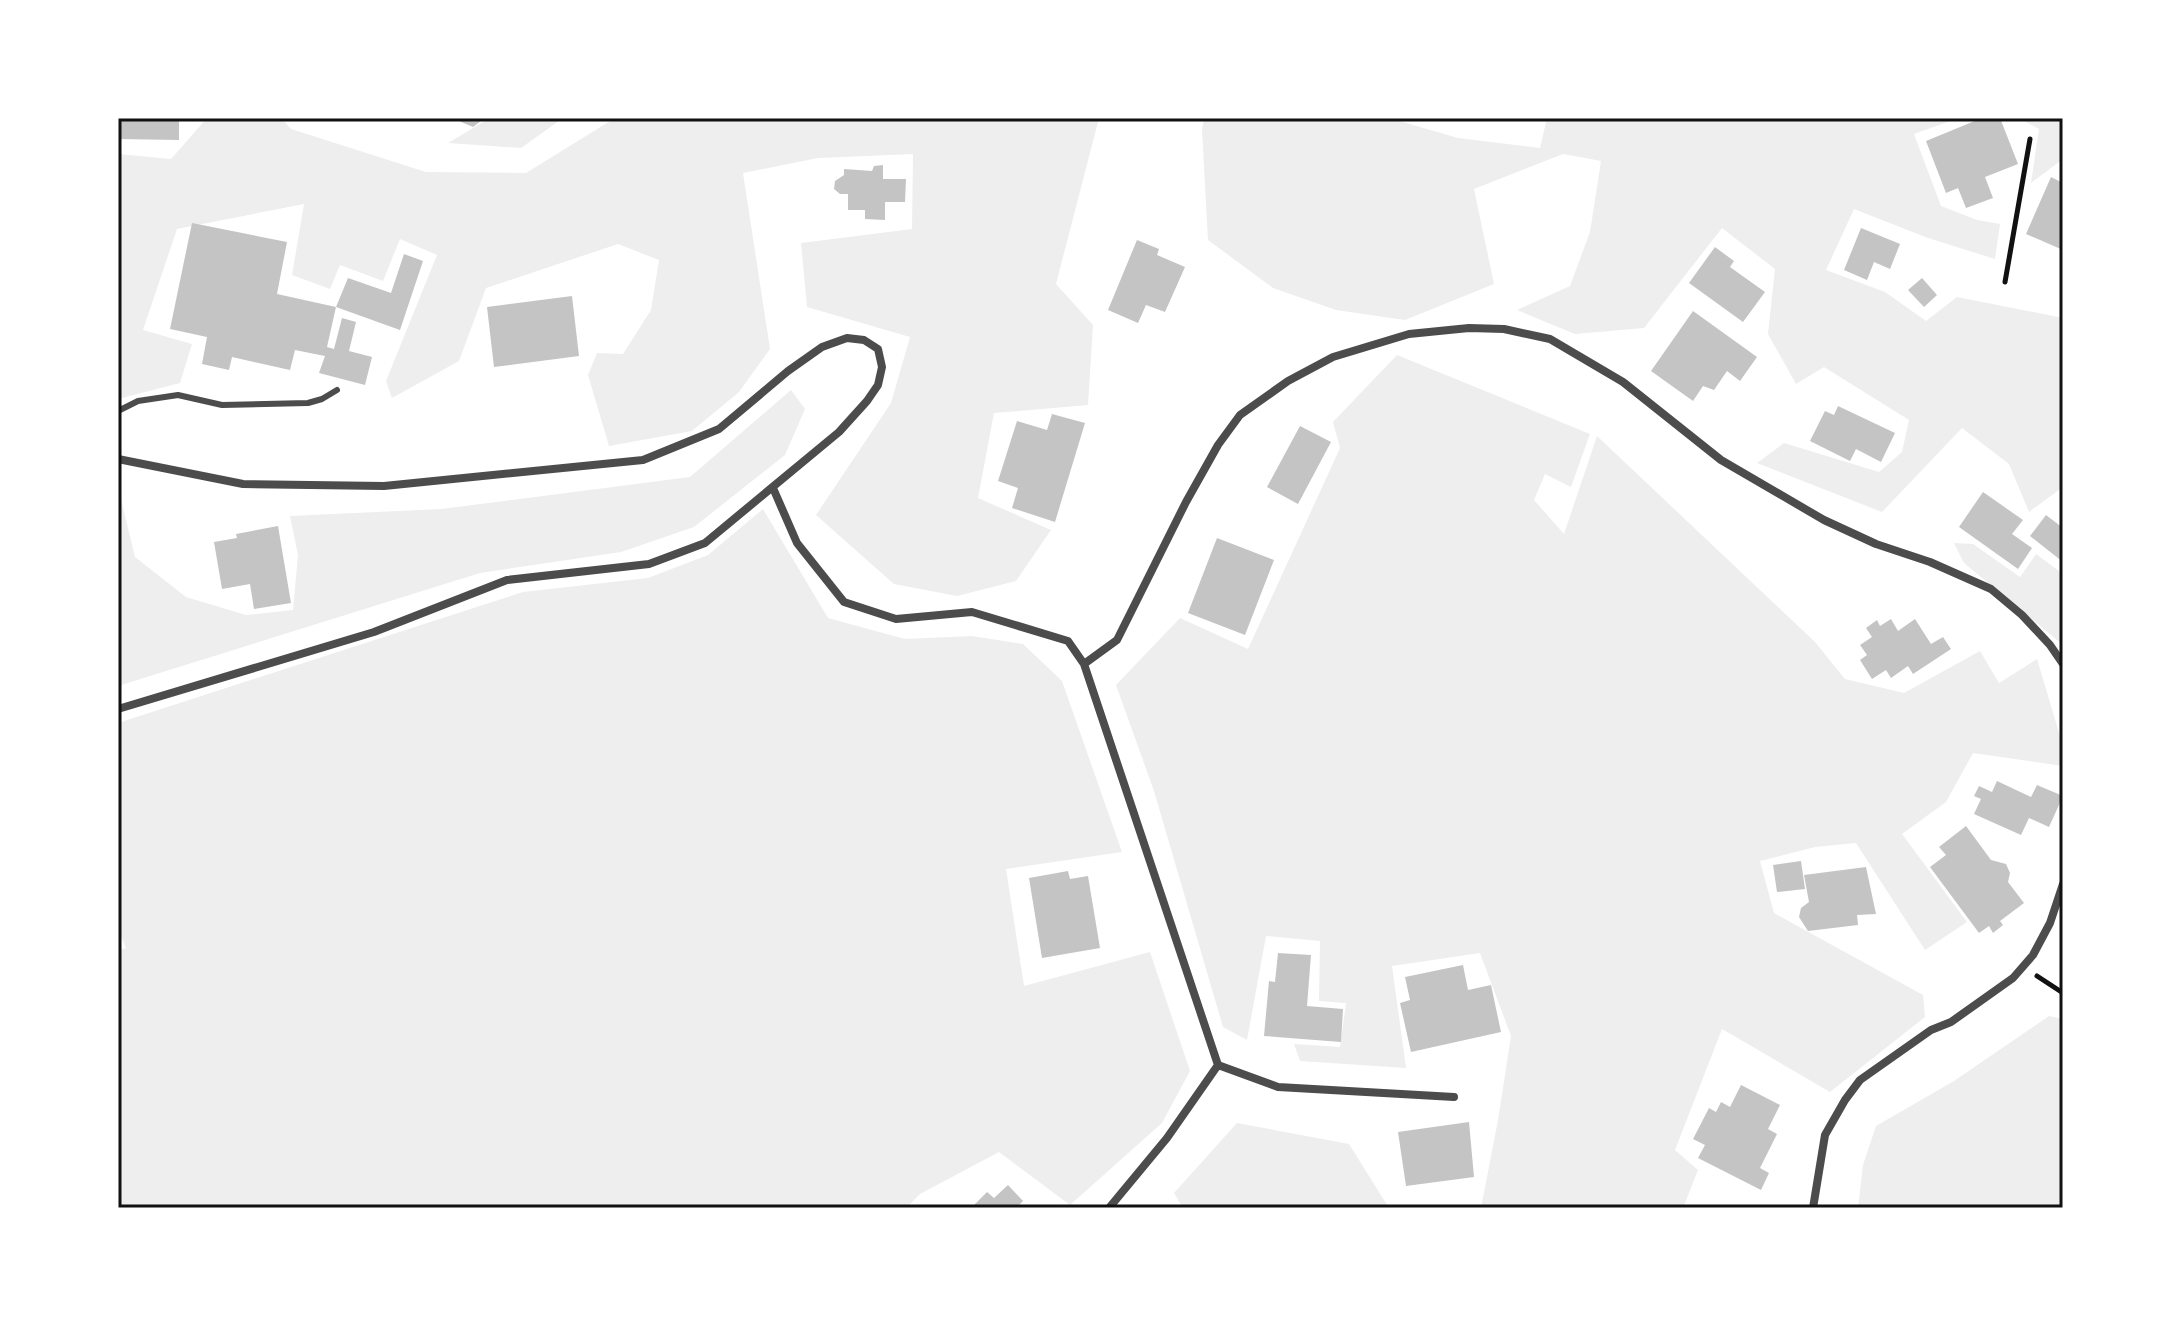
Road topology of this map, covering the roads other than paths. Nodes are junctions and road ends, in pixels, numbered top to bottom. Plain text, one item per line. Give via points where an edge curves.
1 (337, 390) dead end
2 (118, 411) edge
3 (118, 459) edge
4 (773, 488) junction
5 (1084, 664) junction
6 (2063, 664) edge
7 (118, 709) edge
8 (2063, 884) edge
9 (1218, 1065) junction
10 (1454, 1097) dead end
11 (1109, 1208) edge
12 (1813, 1208) edge

1 - 2 lane via 308,403 222,405 178,395 138,401
3 - 4 street via 243,484 384,486 643,460 719,429 822,347 847,338 878,349 882,367 867,401
4 - 5 street via 797,543 844,602 896,619 972,612 1068,641
4 - 7 street via 705,543 649,564 507,580 374,632
5 - 6 street via 1117,640 1186,502 1240,415 1333,357 1409,334 1469,328 1550,339 1623,382 1721,460 1824,520 1991,589 2022,615
5 - 9 street
8 - 12 street via 2033,955 2013,978 1860,1080 1825,1135
9 - 10 street via 1278,1087
9 - 11 street

